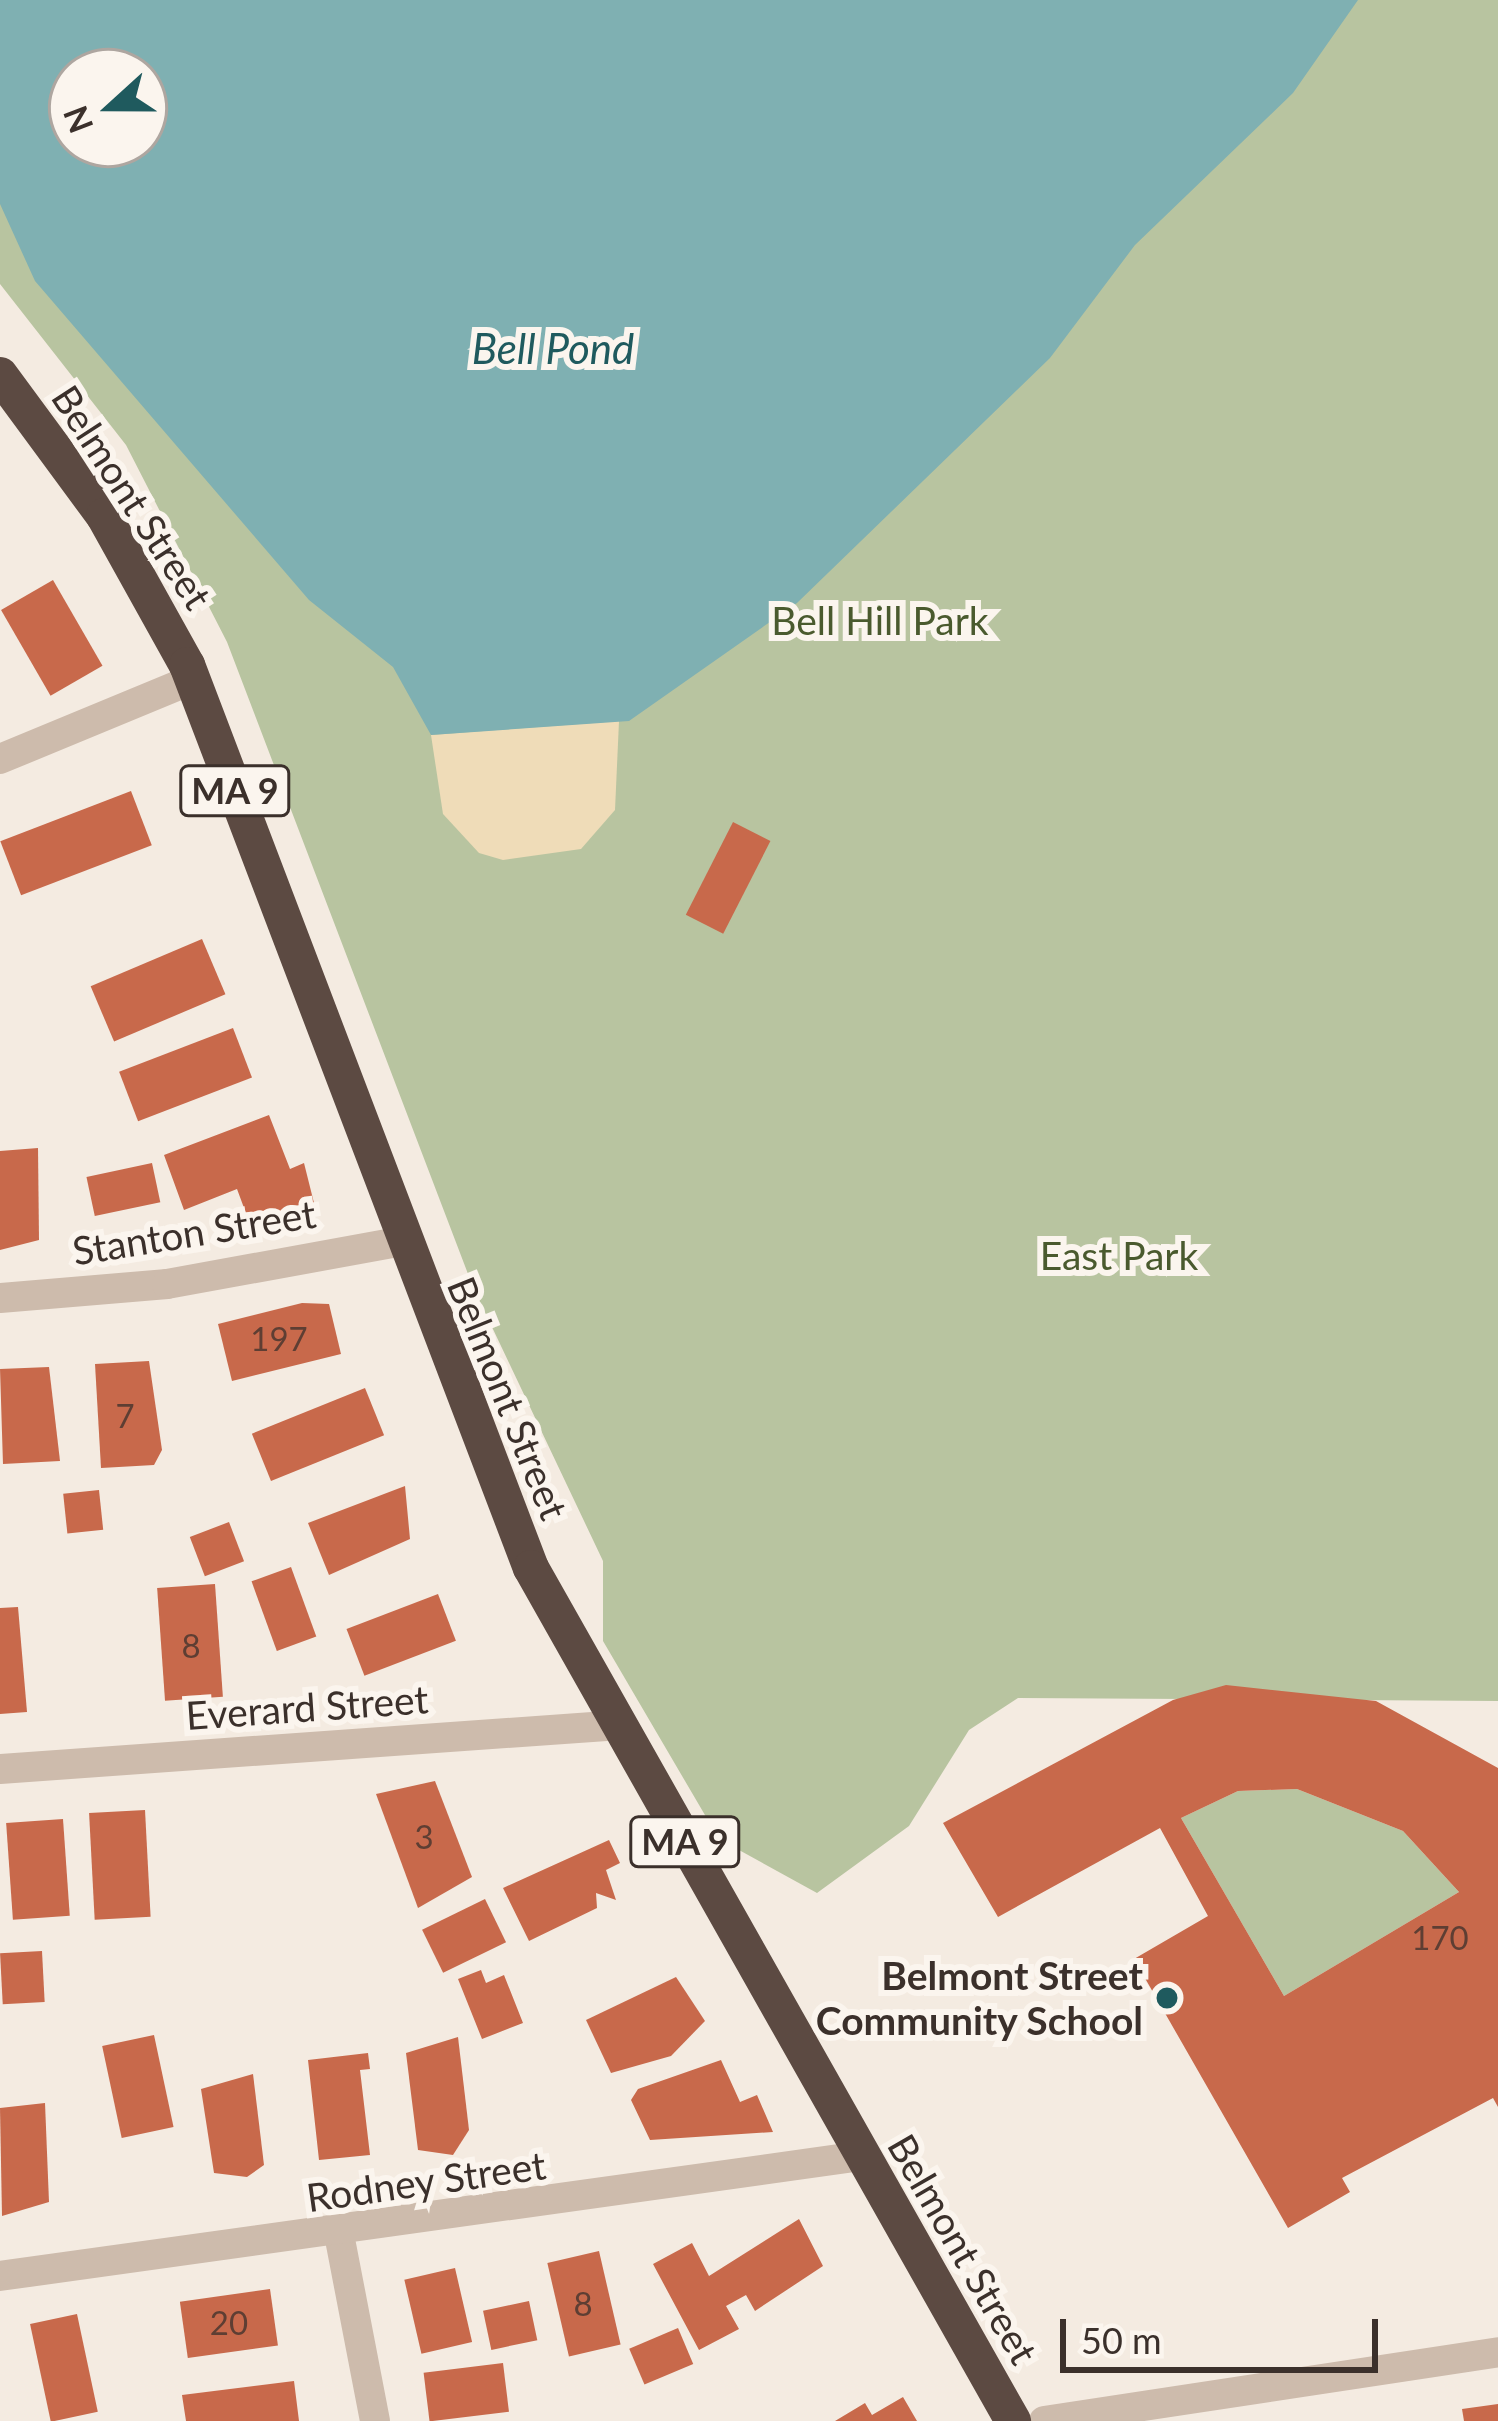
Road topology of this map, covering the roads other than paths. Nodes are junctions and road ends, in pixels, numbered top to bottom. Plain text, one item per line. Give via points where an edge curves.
1 (0, 375) edge
2 (193, 679) junction
3 (0, 759) edge
4 (400, 1242) junction
5 (0, 1298) edge
6 (620, 1725) junction
7 (0, 1768) edge
8 (862, 2156) junction
9 (339, 2234) junction
10 (0, 2276) edge
11 (1498, 2352) edge
12 (375, 2421) edge
13 (1013, 2421) edge
14 (1044, 2421) edge

1 - 2 highway, Belmont Street / MA 9 via 104,516
2 - 3 street
2 - 4 highway, Belmont Street / MA 9
4 - 5 street, Stanton Street via 167,1284
4 - 6 highway, Belmont Street / MA 9 via 532,1568
6 - 7 street, Everard Street
6 - 8 highway, Belmont Street / MA 9
8 - 9 street, Rodney Street
8 - 13 highway, Belmont Street / MA 9
9 - 10 street, Rodney Street
9 - 12 street
11 - 14 street

